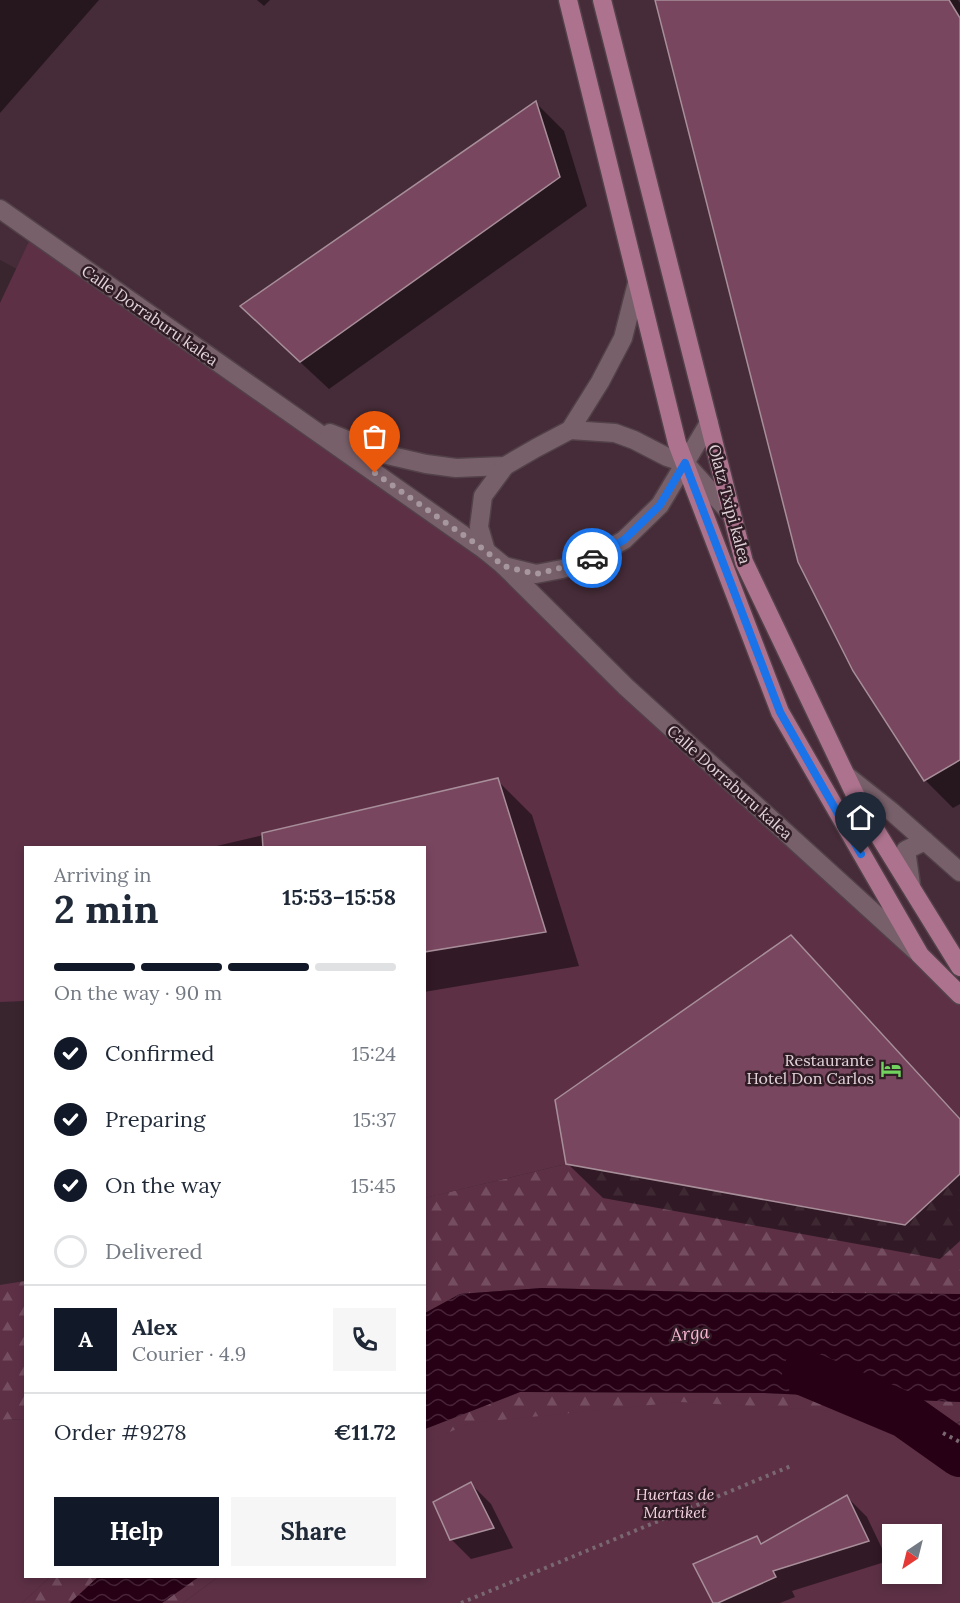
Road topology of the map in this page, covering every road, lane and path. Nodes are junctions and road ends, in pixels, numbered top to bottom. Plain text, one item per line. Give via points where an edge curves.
1 (568, 0) edge
2 (602, 0) edge
3 (0, 209) edge
4 (637, 283) junction
5 (301, 422) junction
6 (708, 423) junction
7 (570, 430) junction
8 (685, 463) junction
9 (506, 466) junction
10 (732, 515) junction
11 (486, 551) junction
12 (503, 566) junction
13 (847, 776) junction
14 (925, 841) junction
15 (960, 872) edge
16 (910, 885) junction
17 (920, 955) junction
18 (960, 968) edge
19 (960, 995) edge
20 (943, 1434) dead end
21 (960, 1442) edge
22 (791, 1466) dead end
23 (460, 1603) edge

1 - 4 main road, Olatz Txipi kalea
2 - 6 main road, Olatz Txipi kalea
3 - 5 street, Calle Dorraburu kalea
4 - 7 street via 623,338
4 - 8 main road, Olatz Txipi kalea
5 - 9 street, Calle Dorraburu kalea via 383,454 426,464 456,468
5 - 11 street, Calle Dorraburu kalea
6 - 8 street, Calle Dorraburu kalea
6 - 10 main road, Olatz Txipi kalea
7 - 8 street via 615,433
7 - 9 street
8 - 10 street
8 - 12 street, Calle Dorraburu kalea via 660,505 624,540 585,562 536,574
8 - 17 main road, Olatz Txipi kalea via 780,712
9 - 11 street via 483,496 479,527
10 - 13 main road, Olatz Txipi kalea via 744,562
11 - 12 street, Calle Dorraburu kalea
12 - 17 street, Calle Dorraburu kalea via 626,687
13 - 14 street
13 - 16 main road, Olatz Txipi kalea via 860,805
14 - 15 street
14 - 16 street via 906,850
16 - 18 main road, Olatz Txipi kalea
17 - 19 main road, Calle Dorraburu kalea
20 - 21 path
22 - 23 path

